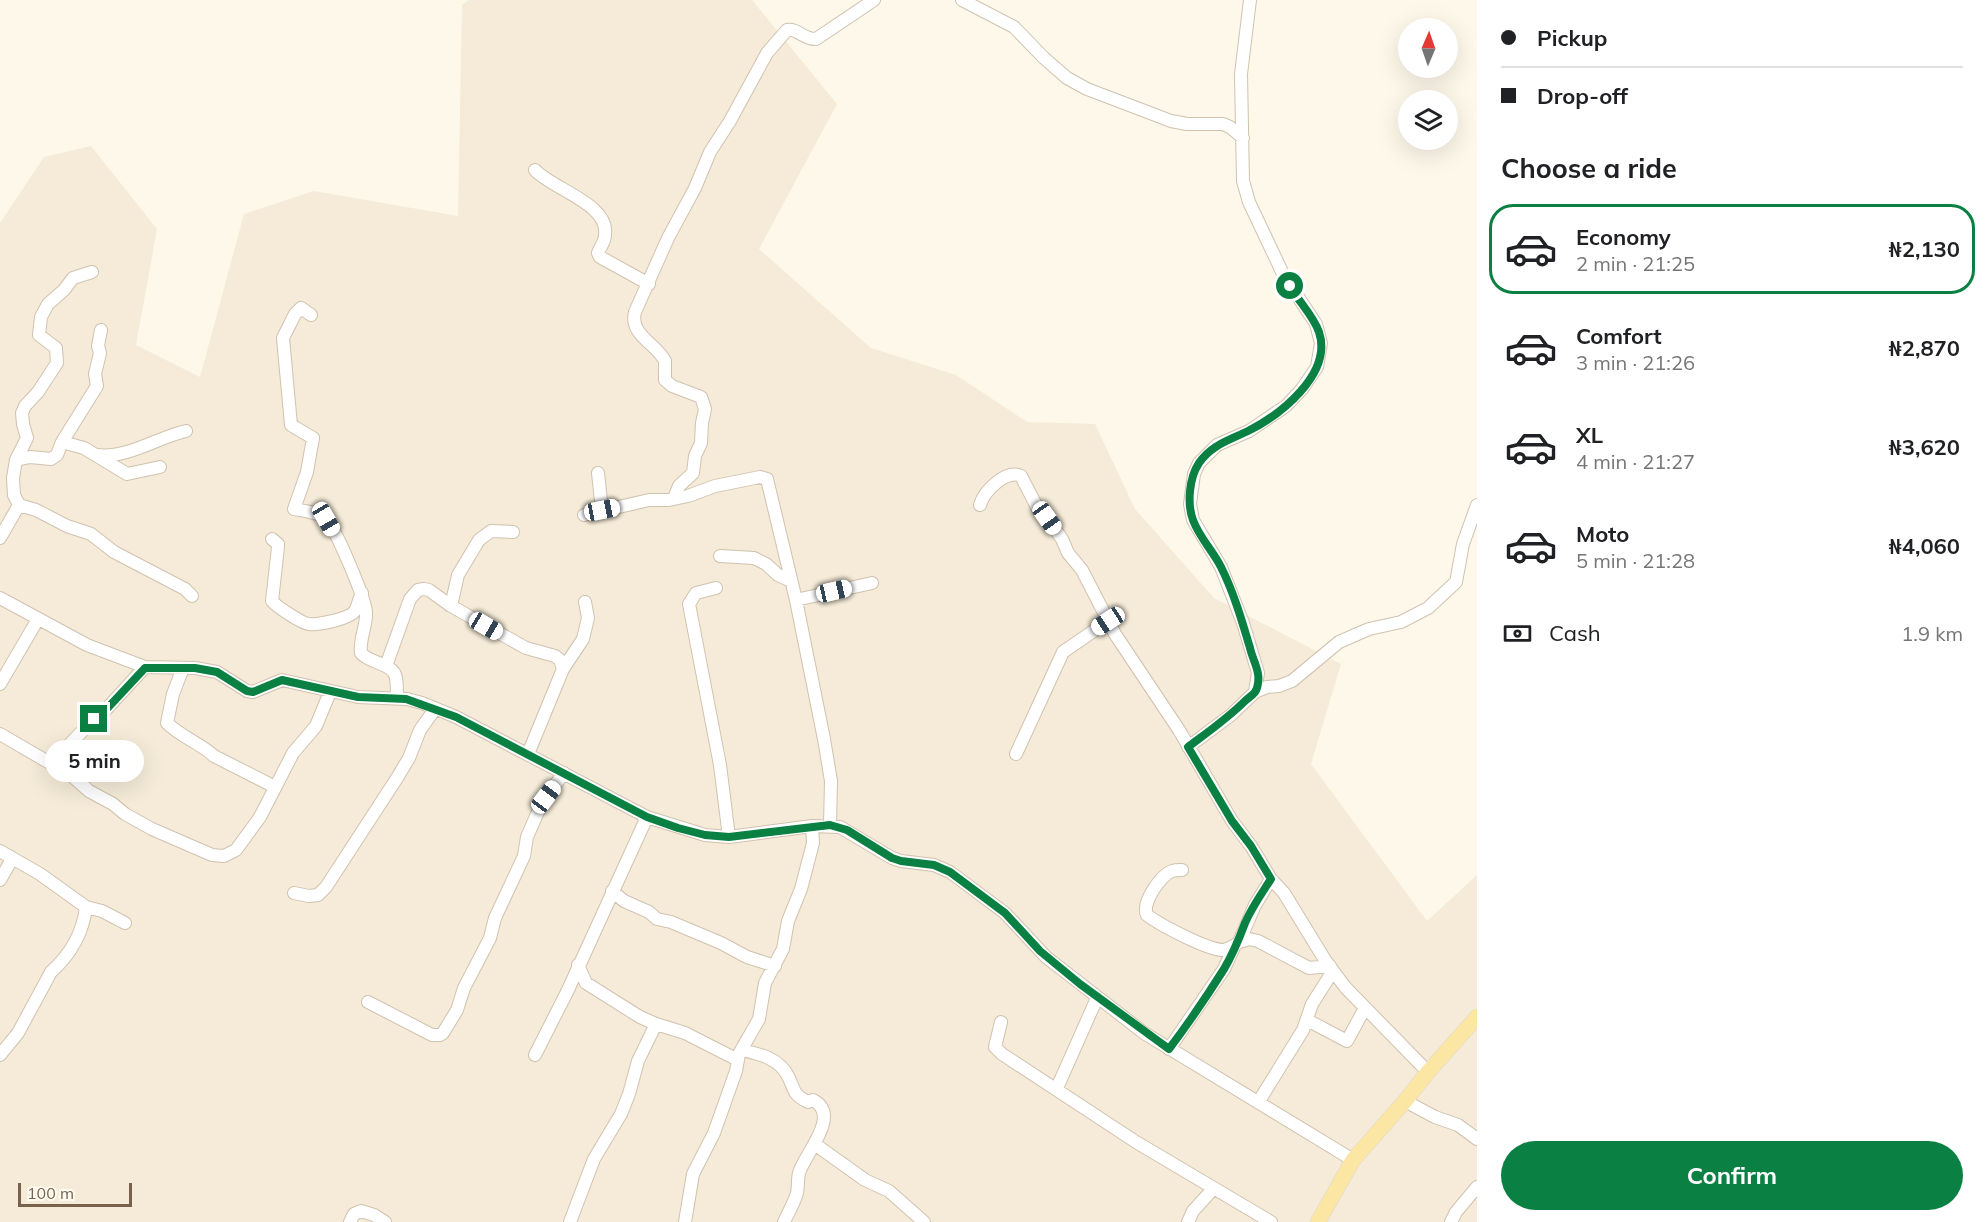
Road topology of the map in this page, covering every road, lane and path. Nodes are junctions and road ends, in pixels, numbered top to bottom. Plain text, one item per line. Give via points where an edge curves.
1 (874, 0) edge
2 (962, 0) edge
3 (1250, 0) edge
4 (1243, 138) junction
5 (535, 170) dead end
6 (92, 272) dead end
7 (649, 284) junction
8 (311, 315) dead end
9 (101, 330) dead end
10 (186, 431) dead end
11 (62, 442) junction
12 (97, 455) junction
13 (16, 460) junction
14 (160, 467) dead end
15 (598, 473) dead end
16 (674, 498) junction
17 (19, 505) junction
18 (980, 505) dead end
19 (1477, 505) edge
20 (602, 510) junction
21 (584, 515) dead end
22 (513, 532) dead end
23 (0, 538) edge
24 (272, 539) dead end
25 (720, 556) dead end
26 (791, 581) junction
27 (872, 583) dead end
28 (716, 588) dead end
29 (362, 593) junction
30 (192, 596) dead end
31 (0, 598) edge
32 (796, 600) junction
33 (585, 602) dead end
34 (451, 606) junction
35 (38, 619) junction
36 (1108, 621) junction
37 (386, 666) junction
38 (145, 668) junction
39 (183, 668) junction
40 (563, 669) junction
41 (1258, 673) junction
42 (0, 684) edge
43 (1271, 687) junction
44 (330, 692) junction
45 (1255, 692) junction
46 (397, 698) junction
47 (435, 709) junction
48 (0, 734) edge
49 (1188, 747) junction
50 (528, 754) junction
51 (1016, 754) dead end
52 (57, 769) junction
53 (564, 773) junction
54 (275, 787) junction
55 (647, 817) junction
56 (830, 825) junction
57 (812, 826) junction
58 (729, 837) junction
59 (0, 851) edge
60 (12, 859) junction
61 (1182, 870) dead end
62 (1271, 879) junction
63 (0, 880) edge
64 (612, 891) junction
65 (294, 893) dead end
66 (86, 907) junction
67 (125, 923) dead end
68 (1237, 943) junction
69 (1218, 949) junction
70 (1227, 962) junction
71 (578, 965) junction
72 (775, 966) junction
73 (1332, 968) junction
74 (1097, 998) junction
75 (368, 1002) dead end
76 (1365, 1008) junction
77 (1477, 1017) edge
78 (1307, 1020) junction
79 (1001, 1022) dead end
80 (656, 1024) junction
81 (1169, 1049) junction
82 (0, 1055) edge
83 (535, 1055) dead end
84 (740, 1055) junction
85 (1428, 1072) junction
86 (1057, 1088) junction
87 (1259, 1101) junction
88 (1405, 1101) junction
89 (1477, 1139) edge
90 (816, 1145) junction
91 (1353, 1160) junction
92 (1477, 1187) edge
93 (1213, 1189) junction
94 (350, 1222) edge
95 (385, 1222) edge
96 (570, 1222) edge
97 (686, 1222) edge
98 (784, 1222) edge
99 (924, 1222) edge
100 (1188, 1222) edge
101 (1271, 1222) edge
102 (1318, 1222) edge
103 (1451, 1222) edge

1 - 7 street via 816,39 790,29 772,45 710,152
2 - 4 street via 1014,27 1067,78 1087,89 1171,121 1223,124
3 - 4 street via 1241,74
4 - 41 street via 1242,163 1249,202 1283,274 1316,324 1321,343 1317,367 1286,406 1257,426 1217,445 1194,474 1190,504 1193,520 1221,567
5 - 7 street via 599,215 606,231 600,257
6 - 13 street via 70,280 41,317 39,334 56,348 57,363 25,406 22,418 27,438
7 - 16 street via 635,312 635,328 663,357 668,383 701,397 705,405 693,473 679,486
8 - 29 street via 301,308 283,338 291,425 313,438 294,509 326,519
9 - 11 street via 97,386
10 - 12 street via 132,451
11 - 12 street
11 - 13 street via 54,458
12 - 14 street via 127,474
13 - 17 street via 13,488
15 - 20 street
16 - 20 street
16 - 26 street via 760,477 767,479
17 - 23 street
17 - 30 street via 91,534 114,552
18 - 36 street via 1004,478 1021,476 1038,508 1082,570
19 - 43 street via 1463,544 1456,582 1450,589 1414,617 1368,628 1339,642 1292,681
20 - 21 street
22 - 34 street via 491,531 479,540 458,575
24 - 29 street via 278,547 272,602 278,606 309,624 328,622 356,610
25 - 26 street via 759,559
26 - 32 street
27 - 32 street
28 - 58 street via 696,593 689,604 720,765
29 - 37 street via 366,618 360,653
31 - 35 street
32 - 56 street via 831,781
33 - 40 street via 588,618 584,639
34 - 37 street via 429,590 418,590
34 - 40 street via 526,648 555,656
35 - 38 street via 87,645
35 - 42 street
36 - 49 street
36 - 51 street via 1064,652
37 - 46 street via 396,675
38 - 39 street
38 - 52 street via 64,750
39 - 44 street via 217,672 253,692 282,680
39 - 54 street via 167,723 214,756
40 - 50 street
41 - 43 street
41 - 45 street
43 - 45 street
44 - 46 street
44 - 54 street via 316,726 293,753
45 - 49 street
46 - 47 street
47 - 50 street
47 - 65 street via 420,729 397,778 326,887 318,895
48 - 52 street
49 - 62 street
50 - 53 street
52 - 54 street via 152,829 219,856 236,850 260,817
53 - 55 street
53 - 75 street via 537,814 490,938 443,1033 432,1035
55 - 58 street via 705,835
55 - 64 street
56 - 57 street
56 - 74 street via 847,830 892,858 934,865 950,872 1005,913 1046,957
57 - 58 street
57 - 72 street via 813,843 806,870
59 - 60 street
60 - 63 street
60 - 66 street via 70,893
61 - 69 street via 1168,873 1149,896 1145,911 1181,934
62 - 68 street
62 - 73 street
64 - 71 street
64 - 72 street via 657,919
66 - 67 street
66 - 82 street via 75,943 51,972 18,1033
68 - 69 street via 1226,950
68 - 70 street
68 - 73 street via 1258,941 1309,968
69 - 70 street
70 - 81 street
71 - 80 street via 586,983
71 - 83 street
72 - 84 street via 765,983 759,1019
73 - 76 street
73 - 78 street
74 - 81 street
74 - 86 street
76 - 78 street via 1347,1041
76 - 85 street
77 - 85 main road
78 - 87 street
79 - 86 street via 997,1050
80 - 84 street
80 - 96 street via 638,1061 621,1114 594,1160
81 - 87 street
84 - 90 street via 768,1056 783,1069 794,1093 808,1102 820,1103 825,1112
84 - 97 street via 714,1133 693,1174
85 - 88 main road
86 - 93 street
87 - 91 street
88 - 89 street via 1458,1125
88 - 91 main road
90 - 98 street via 799,1173 797,1194
90 - 99 street via 865,1180 889,1191
91 - 102 main road
92 - 103 street
93 - 100 street
93 - 101 street
94 - 95 street via 354,1214 362,1211

